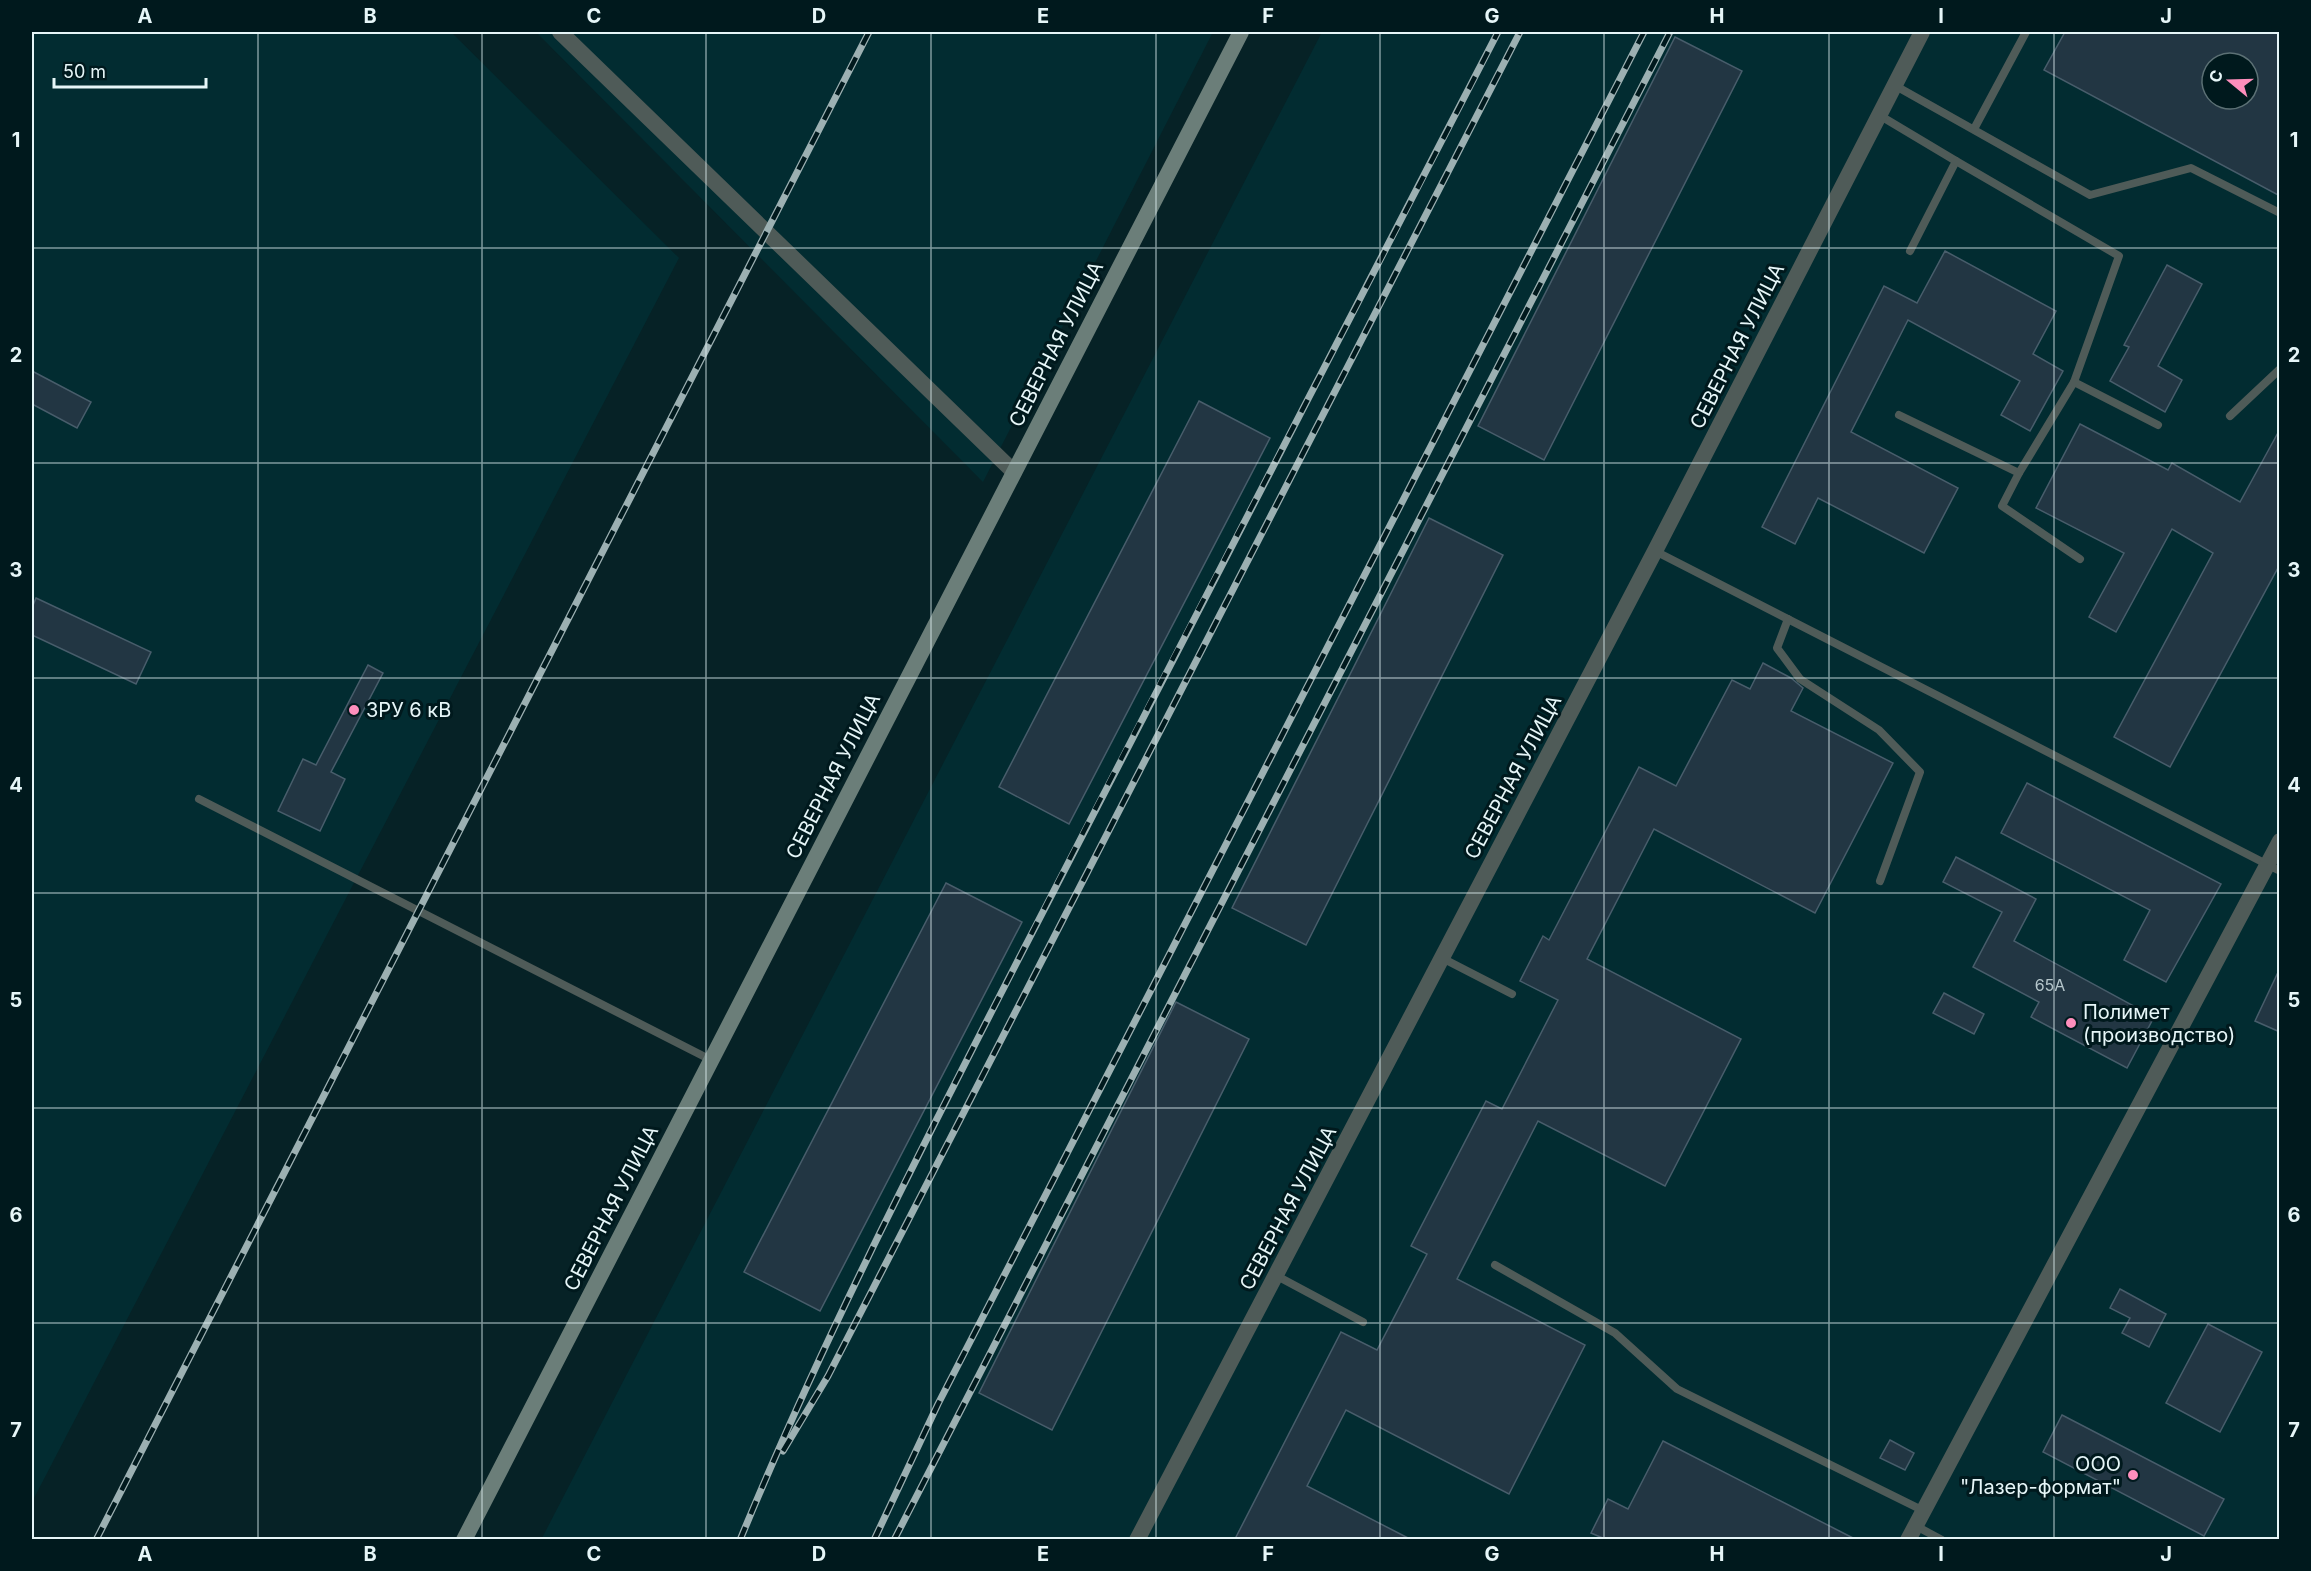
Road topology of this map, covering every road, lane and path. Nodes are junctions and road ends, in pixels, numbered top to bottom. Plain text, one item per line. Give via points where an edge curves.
1 (560, 32) edge
2 (1240, 32) edge
3 (1922, 32) edge
4 (2026, 32) edge
5 (1894, 85) junction
6 (1879, 115) junction
7 (1974, 129) junction
8 (1956, 160) junction
9 (2280, 213) edge
10 (1910, 251) dead end
11 (2280, 369) edge
12 (2074, 382) junction
13 (1899, 415) dead end
14 (2230, 416) dead end
15 (2158, 425) dead end
16 (1014, 472) junction
17 (2019, 473) junction
18 (1655, 551) junction
19 (2080, 559) dead end
20 (1788, 619) junction
21 (199, 799) dead end
22 (2280, 841) edge
23 (2273, 868) edge
24 (1880, 881) dead end
25 (1442, 958) junction
26 (1512, 994) dead end
27 (711, 1060) junction
28 (1495, 1265) dead end
29 (1277, 1276) junction
30 (1363, 1322) dead end
31 (1916, 1525) edge
32 (464, 1539) edge
33 (1137, 1539) edge
34 (1942, 1539) edge

1 - 16 street
2 - 16 main road, СЕВЕРНАЯ УЛИЦА
3 - 5 street, СЕВЕРНАЯ УЛИЦА
4 - 7 lane
5 - 6 street, СЕВЕРНАЯ УЛИЦА
5 - 7 lane
6 - 8 lane
6 - 18 street, СЕВЕРНАЯ УЛИЦА
7 - 9 lane via 2090,195 2191,168
8 - 10 lane
8 - 12 lane via 2119,256
11 - 14 lane
12 - 15 lane
12 - 17 lane
13 - 17 lane
16 - 27 main road, СЕВЕРНАЯ УЛИЦА
17 - 19 lane via 2002,506
18 - 20 lane
18 - 25 street, СЕВЕРНАЯ УЛИЦА
20 - 23 lane
20 - 24 lane via 1777,648 1800,679 1879,730 1920,772
21 - 27 lane
22 - 23 street
23 - 31 street
25 - 26 lane
25 - 29 street, СЕВЕРНАЯ УЛИЦА
27 - 32 main road, СЕВЕРНАЯ УЛИЦА
28 - 31 lane via 1615,1334 1677,1389
29 - 30 lane
29 - 33 street, СЕВЕРНАЯ УЛИЦА
31 - 34 lane

